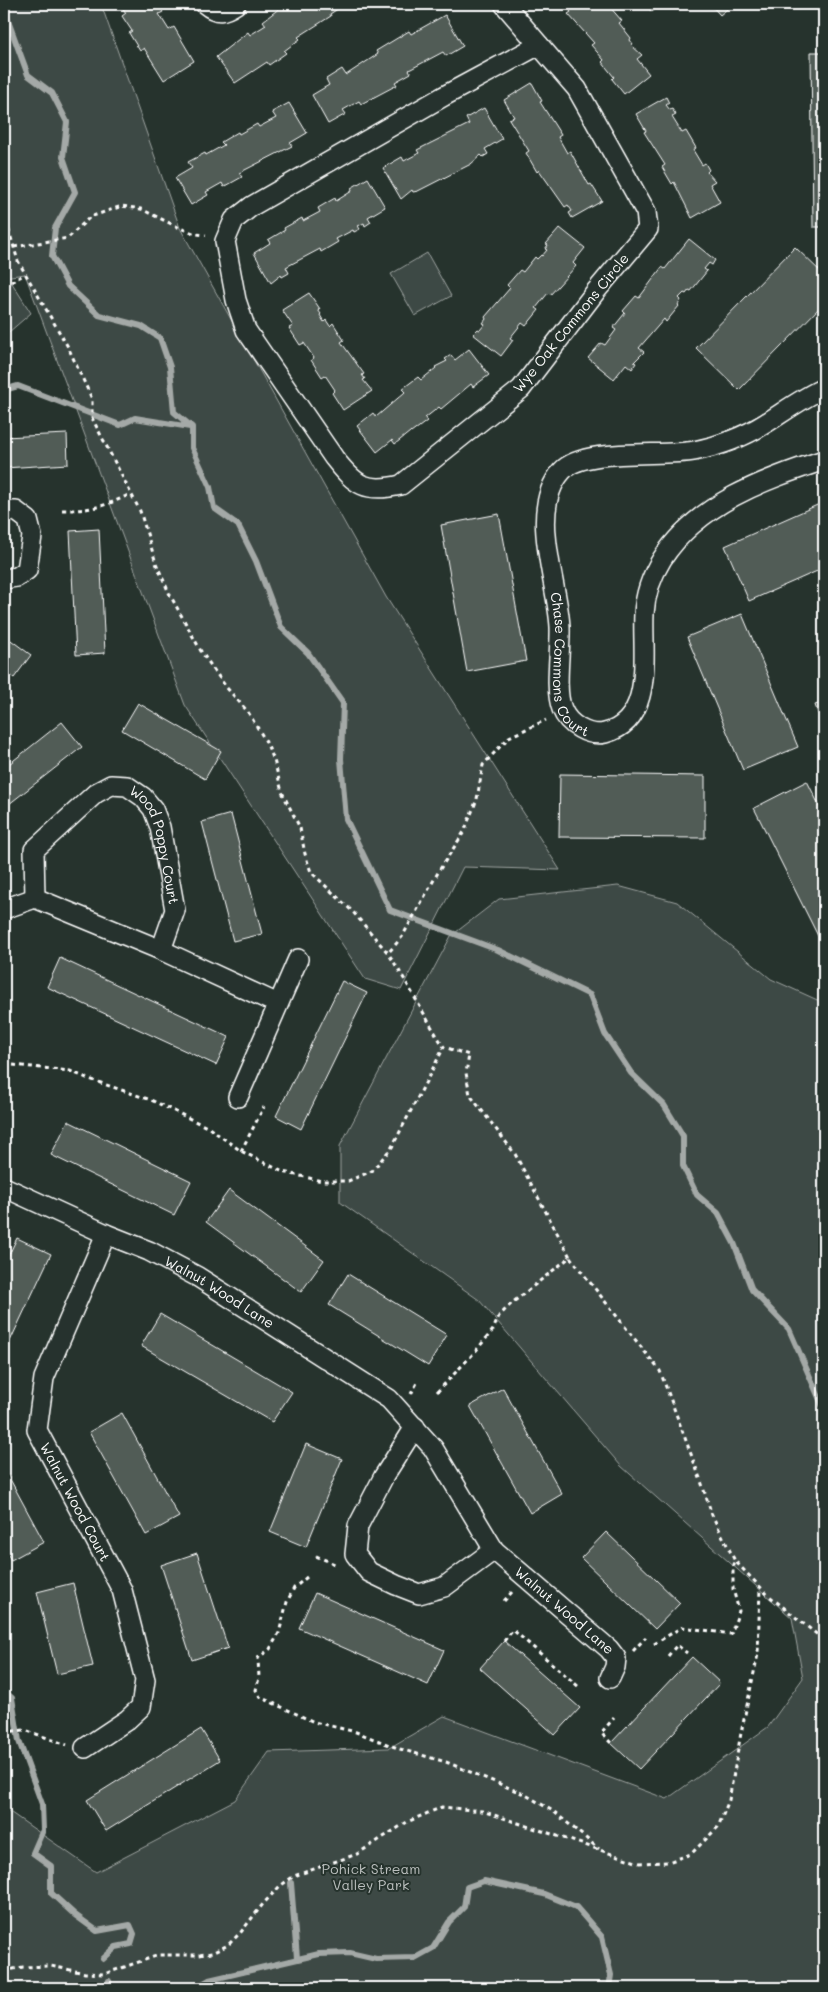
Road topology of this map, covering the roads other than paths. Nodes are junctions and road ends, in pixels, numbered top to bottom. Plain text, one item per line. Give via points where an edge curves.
1 (205, 4) edge
2 (236, 4) edge
3 (504, 4) edge
4 (539, 45) junction
5 (824, 388) edge
6 (824, 460) edge
7 (4, 511) edge
8 (4, 579) edge
9 (35, 898) junction
10 (4, 909) edge
11 (161, 950) junction
12 (298, 959) dead end
13 (278, 1004) junction
14 (238, 1097) dead end
15 (4, 1187) edge
16 (106, 1234) junction
17 (415, 1427) junction
18 (494, 1550) junction
19 (610, 1678) dead end
20 (85, 1748) dead end

1 - 2 street via 214,10 226,11
3 - 4 street, Wye Oak Commons Circle
4 - 4 street, Wye Oak Commons Circle via 252,206 234,220 225,241 236,300 246,330 350,479 367,487 383,489 401,485 521,389 648,229 646,212 578,89
5 - 6 street, Chase Commons Court via 730,442 693,452 593,458 576,461 562,470 552,486 547,506 546,539 560,625 559,700 563,712 575,725 588,733 611,732 636,710 644,678 644,612 651,580 662,559 692,522 766,481
7 - 8 street via 16,511 28,520 32,536 27,570 17,577
9 - 10 street
9 - 11 street
9 - 11 street, Wood Poppy Court via 34,850 96,793 110,785 128,786 153,809 160,827 175,910
11 - 13 street
12 - 13 street
13 - 14 street
15 - 16 street, Walnut Wood Lane
16 - 17 street, Walnut Wood Lane via 149,1251 198,1277 390,1399
16 - 20 street, Walnut Wood Court via 44,1378 37,1430 122,1590 144,1680 141,1707
17 - 18 street, Walnut Wood Lane via 433,1448
17 - 18 street via 358,1526 355,1554 369,1572 419,1594 444,1587
18 - 19 street, Walnut Wood Lane via 609,1649 616,1658

